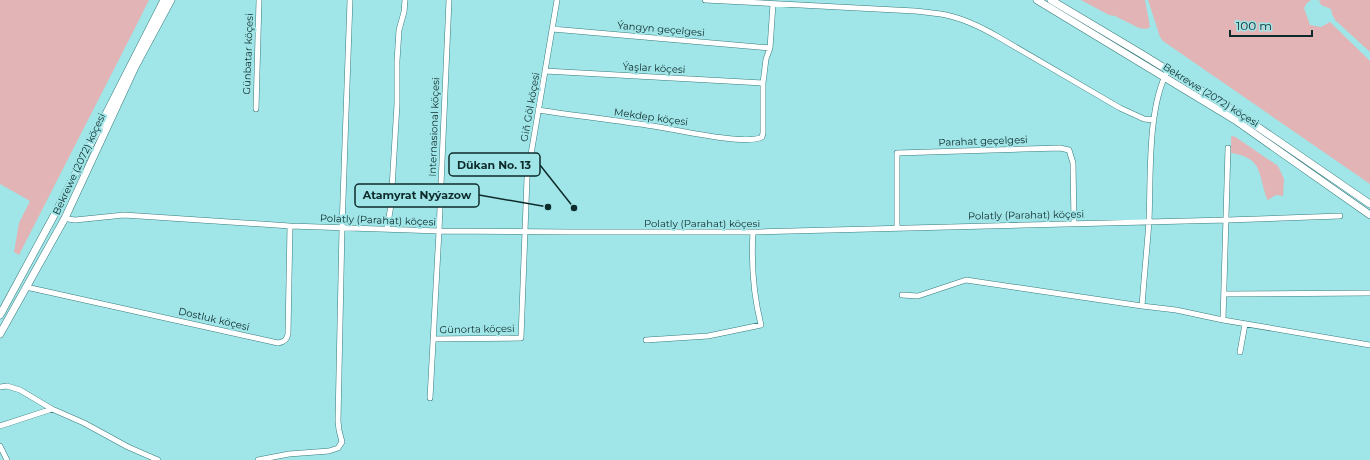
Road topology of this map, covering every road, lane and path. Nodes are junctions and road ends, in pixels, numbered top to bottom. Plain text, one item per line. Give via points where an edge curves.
1 (164, 0) edge
2 (171, 0) edge
3 (259, 0) edge
4 (350, 0) edge
5 (405, 0) edge
6 (449, 0) edge
7 (557, 0) edge
8 (704, 0) edge
9 (1037, 0) edge
10 (1051, 0) edge
11 (773, 4) junction
12 (552, 29) junction
13 (770, 48) junction
14 (1168, 70) junction
15 (545, 71) junction
16 (1164, 77) junction
17 (763, 83) junction
18 (256, 109) dead end
19 (538, 110) junction
20 (1154, 120) junction
21 (1228, 148) dead end
22 (1370, 204) edge
23 (1370, 215) edge
24 (1340, 216) dead end
25 (65, 218) junction
26 (1227, 220) junction
27 (1149, 221) junction
28 (1074, 223) junction
29 (290, 226) junction
30 (342, 228) junction
31 (897, 228) junction
32 (387, 229) junction
33 (439, 231) junction
34 (524, 232) junction
35 (752, 232) junction
36 (26, 287) junction
37 (1370, 293) edge
38 (1224, 294) junction
39 (902, 296) dead end
40 (1142, 306) junction
41 (0, 315) edge
42 (1223, 320) junction
43 (1245, 324) junction
44 (0, 334) edge
45 (521, 338) joint
46 (433, 339) junction
47 (646, 340) dead end
48 (1370, 345) edge
49 (1240, 352) dead end
50 (0, 387) edge
51 (430, 398) dead end
52 (52, 409) junction
53 (0, 426) edge
54 (0, 446) edge
55 (7, 460) edge
56 (158, 460) edge
57 (258, 460) edge

1 - 41 main road, Bekrewe (2072) köçesi via 57,210
2 - 25 main road, Bekrewe (2072) köçesi via 135,67
3 - 18 street, Günbatar köçesi
4 - 30 street
5 - 32 street via 399,30 391,205
6 - 33 street, Internasional köçesi
7 - 12 street, Giň Göl köçesi
8 - 11 street
9 - 16 main road, Bekrewe (2072) köçesi
10 - 14 main road, Bekrewe (2072) köçesi
11 - 13 street
11 - 20 street via 915,11 958,18 985,29 1120,108 1144,119
12 - 13 street, Ýangyn geçelgesi
12 - 15 street, Giň Göl köçesi
13 - 17 street
14 - 16 street
14 - 22 main road, Bekrewe (2072) köçesi via 1239,114
15 - 17 street, Ýaşlar köçesi
15 - 19 street, Giň Göl köçesi
16 - 20 street
16 - 23 main road, Bekrewe (2072) köçesi via 1235,120
17 - 19 street, Mekdep köçesi via 764,133 759,139 744,140
19 - 34 street, Giň Göl köçesi via 527,178
20 - 27 street
21 - 26 street
24 - 26 street, Polatly (Parahat) köçesi
25 - 29 street, Polatly (Parahat) köçesi via 75,220 124,215
25 - 36 main road, Bekrewe (2072) köçesi
26 - 27 street, Polatly (Parahat) köçesi
26 - 38 street
27 - 28 street, Polatly (Parahat) köçesi
27 - 40 street
28 - 31 street, Polatly (Parahat) köçesi
28 - 31 street, Parahat geçelgesi via 1073,163 1069,150 1060,148 897,152
29 - 30 street, Polatly (Parahat) köçesi
29 - 36 street, Dostluk köçesi via 288,334 282,342
30 - 32 street, Polatly (Parahat) köçesi
30 - 57 street via 338,421 342,442 338,448 329,451
31 - 35 street, Polatly (Parahat) köçesi
32 - 33 street, Polatly (Parahat) köçesi
33 - 34 street, Polatly (Parahat) köçesi
33 - 46 street, Internasional köçesi
34 - 35 street, Polatly (Parahat) köçesi
34 - 45 street, Giň Göl köçesi
35 - 47 street via 752,275 761,325 708,336
36 - 44 main road, Bekrewe (2072) köçesi
37 - 38 street
38 - 42 street
39 - 40 street via 918,296 966,280
40 - 42 street
42 - 43 street
43 - 48 street
43 - 49 street
45 - 46 street, Günorta köçesi
46 - 51 street, Internasional köçesi
50 - 52 street via 7,386 20,390
52 - 53 street
52 - 56 street
54 - 55 street

